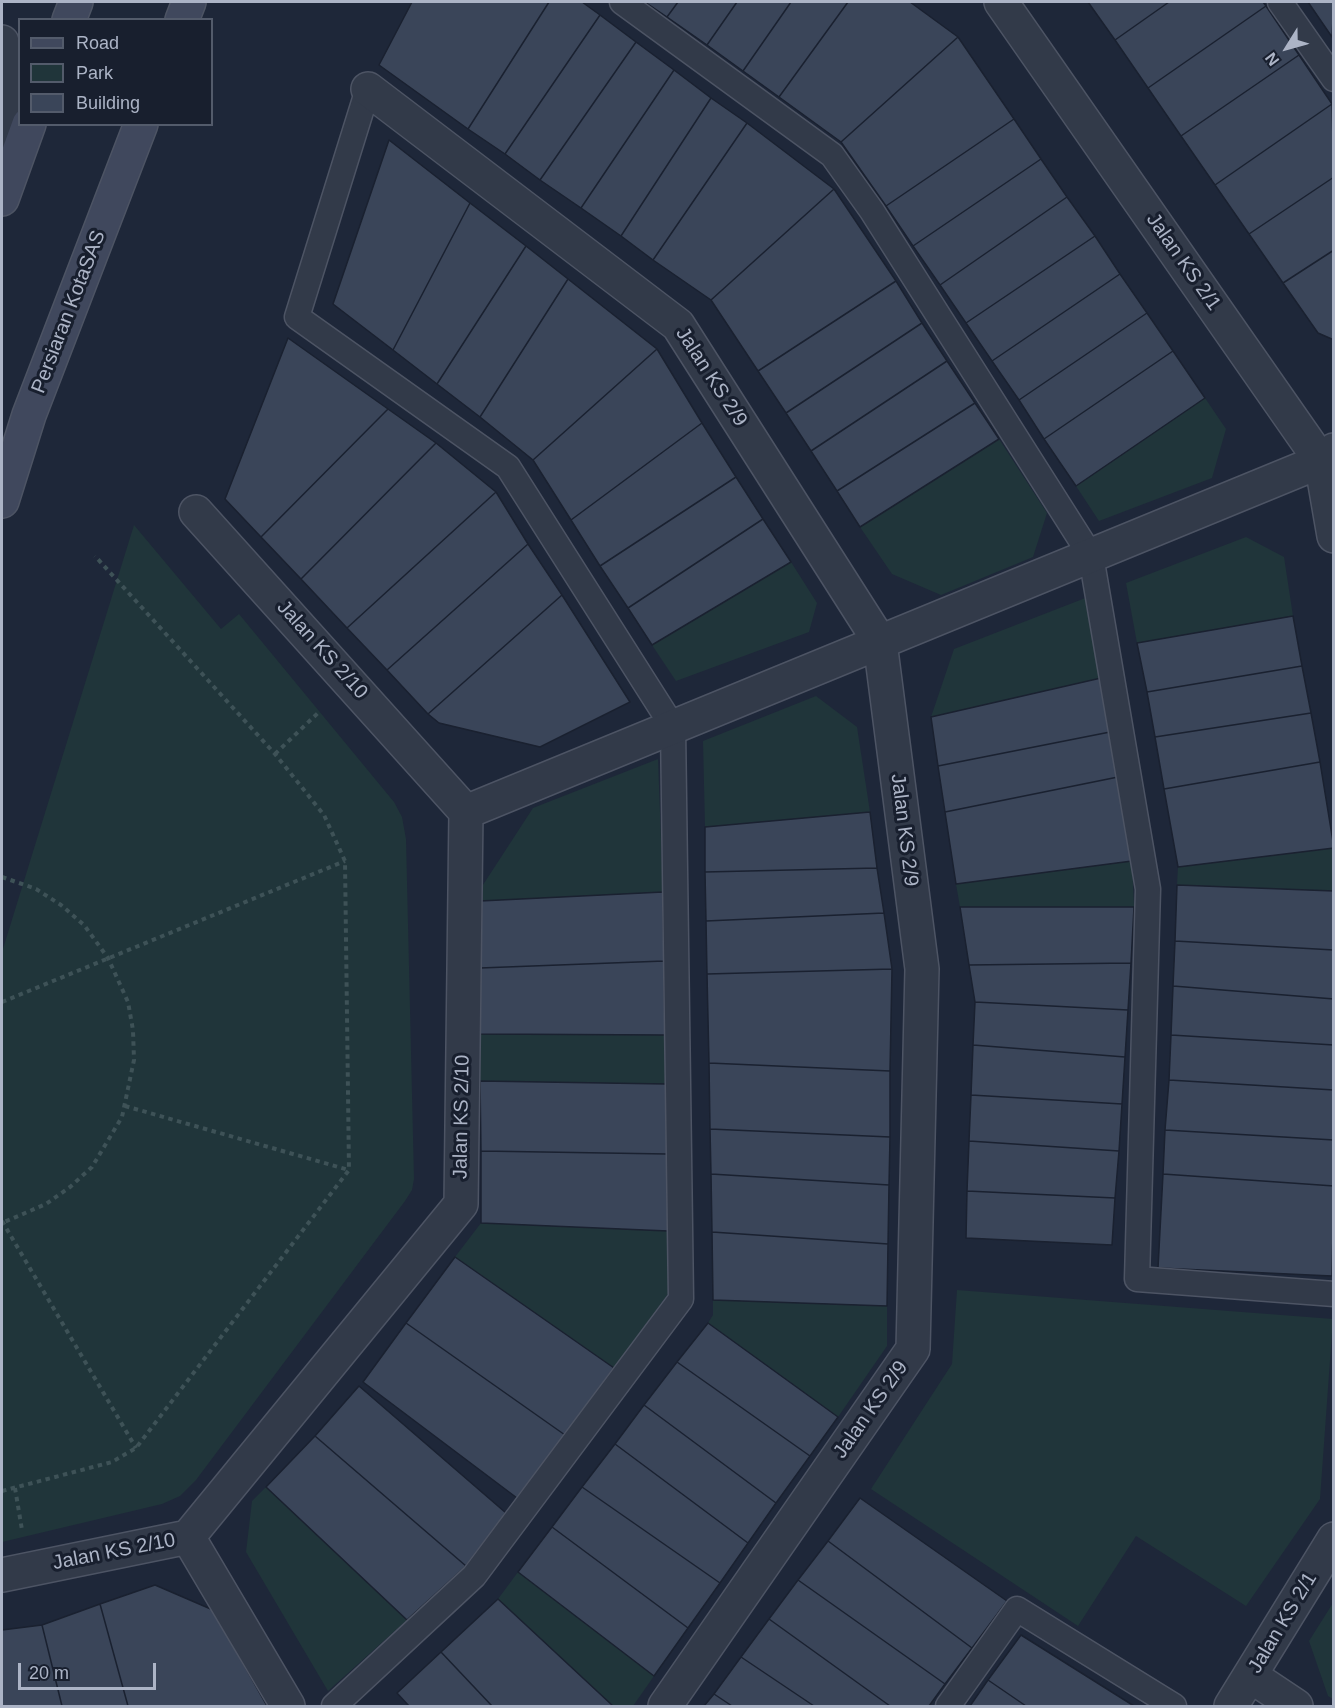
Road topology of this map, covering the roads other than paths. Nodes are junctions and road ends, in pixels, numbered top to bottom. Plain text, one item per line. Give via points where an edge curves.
1 (76, 2) edge
2 (189, 2) edge
3 (622, 2) edge
4 (1001, 2) edge
5 (1280, 2) edge
6 (70, 18) edge
7 (183, 18) edge
8 (2, 42) edge
9 (1334, 79) edge
10 (368, 89) joint
11 (28, 126) edge
12 (140, 126) edge
13 (13, 168) junction
14 (2, 199) edge
15 (1328, 455) edge
16 (2, 501) edge
17 (196, 512) dead end
18 (1334, 536) edge
19 (1091, 556) junction
20 (880, 642) junction
21 (673, 727) junction
22 (466, 812) junction
23 (1334, 1294) edge
24 (188, 1537) junction
25 (1334, 1539) edge
26 (2, 1575) edge
27 (1251, 1676) junction
28 (288, 1707) edge
29 (334, 1707) edge
30 (665, 1707) edge
31 (948, 1707) edge
32 (1173, 1707) edge
33 (1231, 1707) edge
34 (1296, 1707) edge

1 - 6 main road
2 - 7 main road
3 - 19 lane via 832,155 872,211
4 - 15 street, Jalan KS 2/1
5 - 9 lane
8 - 13 street via 14,93
10 - 20 street, Jalan KS 2/9 via 678,325
10 - 21 lane via 297,317 508,467
11 - 13 main road
12 - 16 main road, Persiaran KotaSAS via 29,415
13 - 14 main road
15 - 18 street, Jalan KS 2/1
15 - 19 street
17 - 22 street, Jalan KS 2/10
19 - 20 street
19 - 23 lane via 1148,889 1137,1278
20 - 21 street
20 - 30 street, Jalan KS 2/9 via 922,969 913,1350
21 - 22 street
21 - 29 lane via 681,1299 474,1576
22 - 24 street, Jalan KS 2/10 via 461,1204
24 - 26 street, Jalan KS 2/10
24 - 28 street
25 - 27 street, Jalan KS 2/1
27 - 33 street, Jalan KS 2/1
27 - 34 street
31 - 32 lane via 1017,1610

